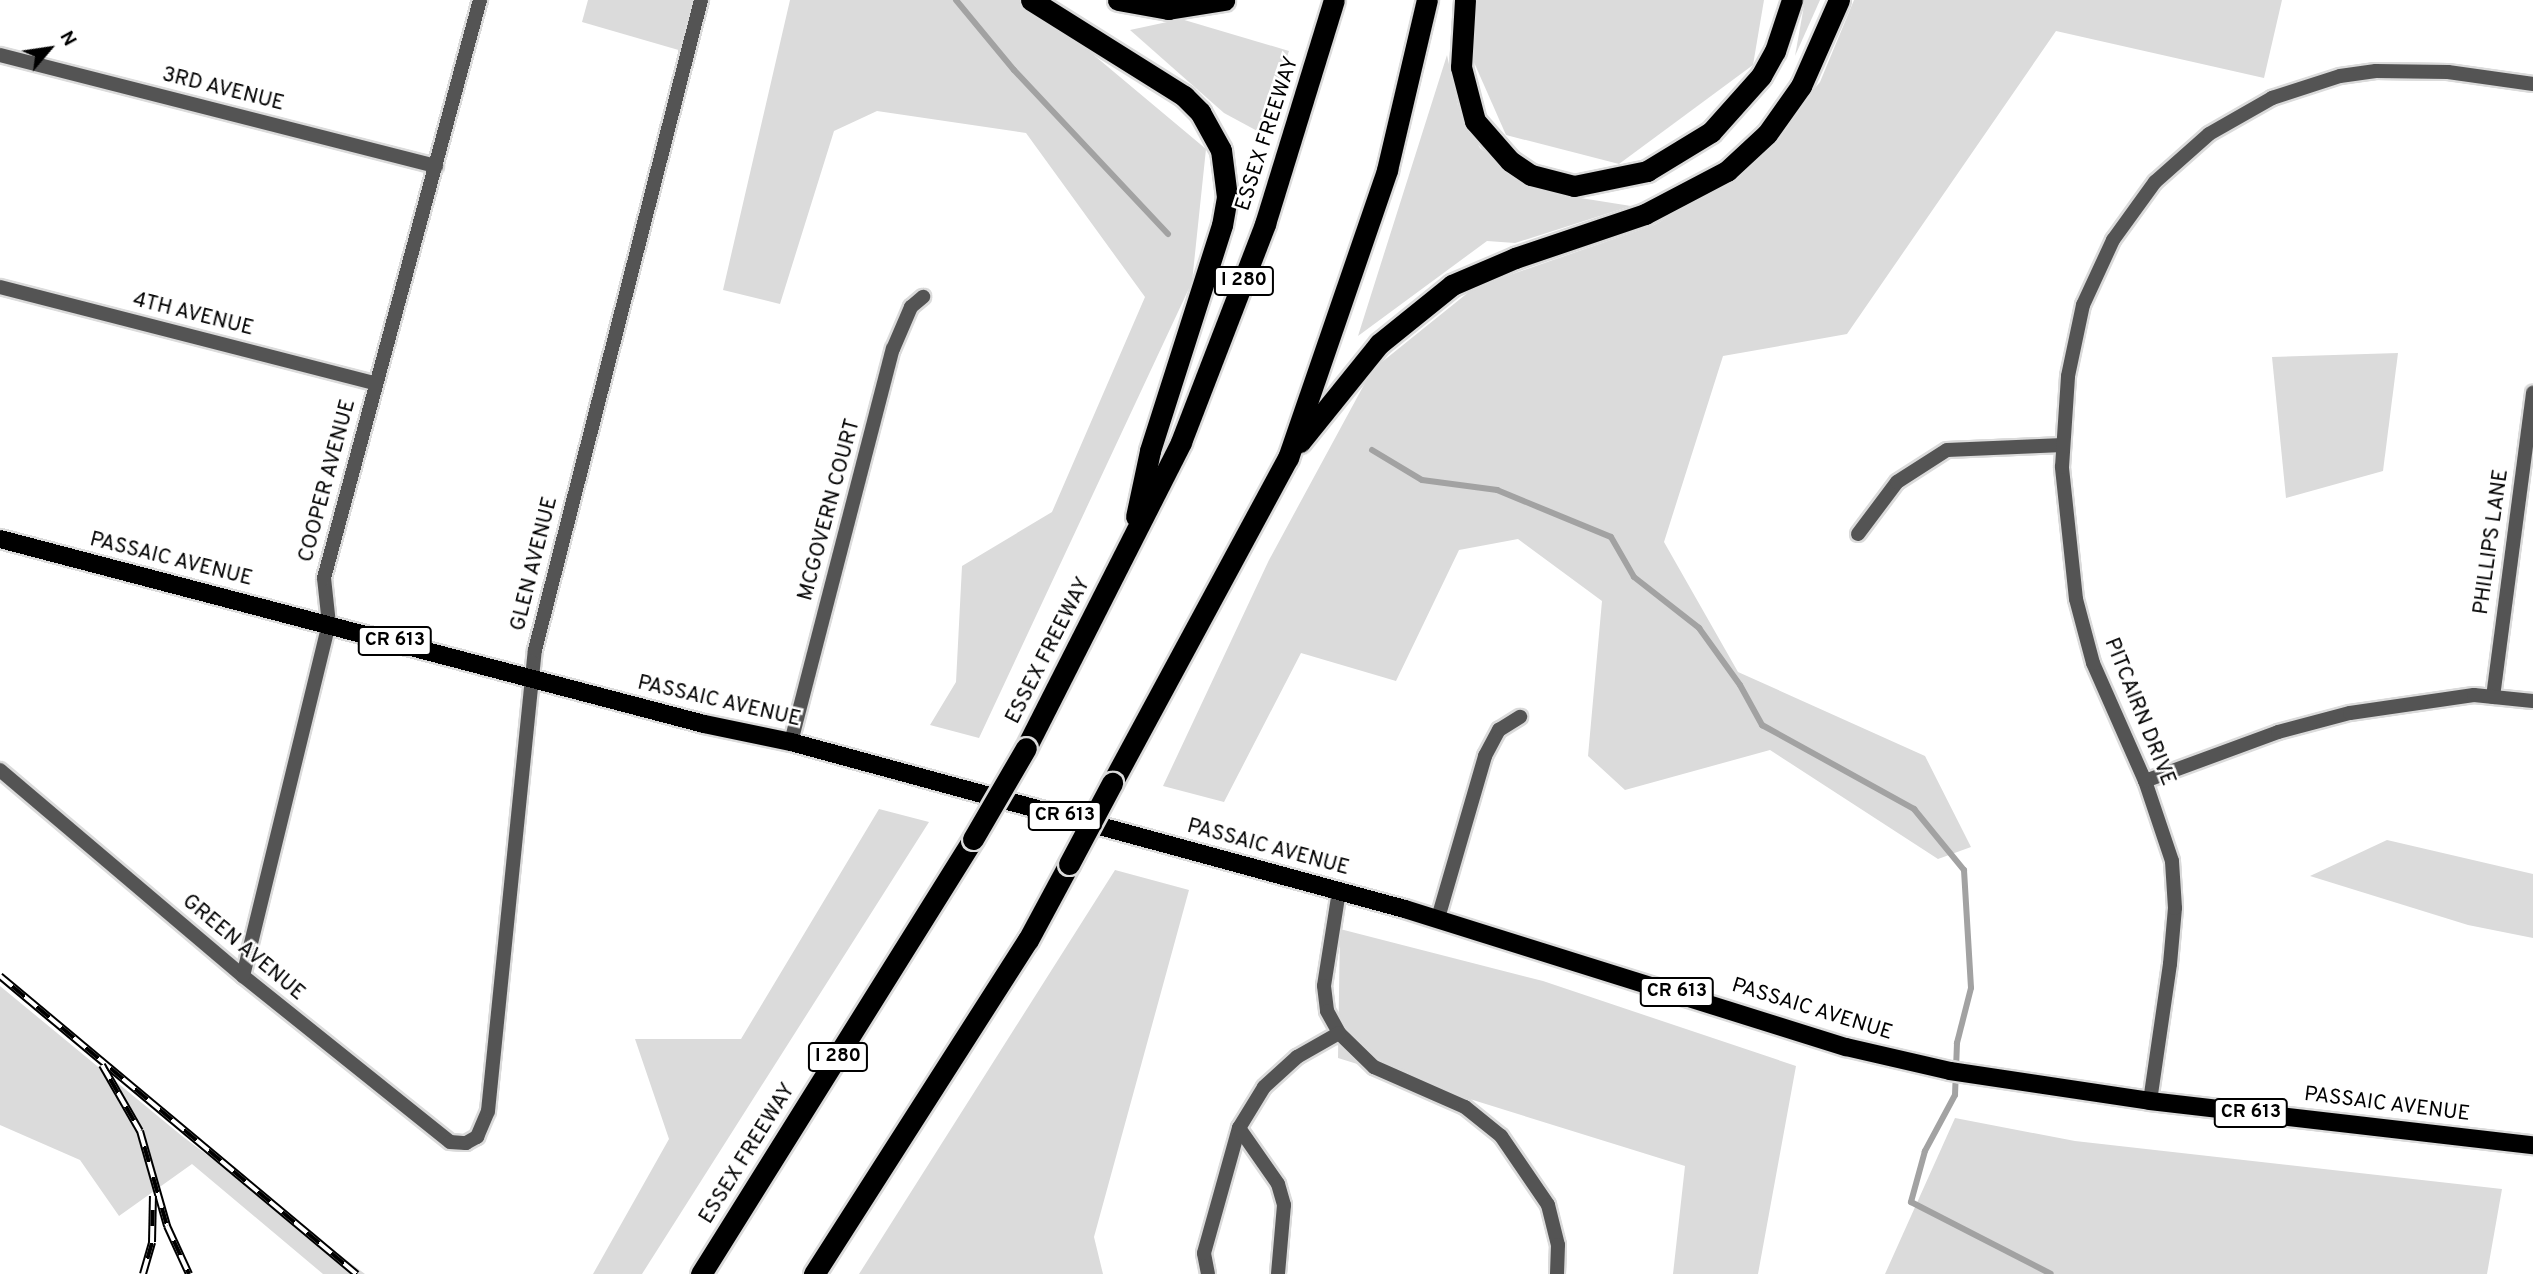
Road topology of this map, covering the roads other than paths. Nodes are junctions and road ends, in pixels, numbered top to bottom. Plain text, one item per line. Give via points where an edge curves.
1 (480, 0) edge
2 (701, 0) edge
3 (1031, 0) edge
4 (1118, 0) edge
5 (1224, 0) edge
6 (1334, 0) edge
7 (1427, 0) edge
8 (1465, 0) edge
9 (1792, 0) edge
10 (1839, 0) edge
11 (0, 55) edge
12 (2533, 84) edge
13 (436, 166) junction
14 (0, 287) edge
15 (923, 296) dead end
16 (375, 383) junction
17 (2533, 393) edge
18 (2063, 445) junction
19 (1288, 458) junction
20 (1858, 534) dead end
21 (0, 539) edge
22 (1128, 551) junction
23 (329, 624) junction
24 (532, 679) junction
25 (2493, 697) junction
26 (2533, 701) edge
27 (1520, 717) dead end
28 (791, 742) junction
29 (0, 770) edge
30 (2145, 781) junction
31 (1339, 891) junction
32 (1438, 918) junction
33 (243, 976) junction
34 (1339, 1033) junction
35 (2150, 1101) junction
36 (1239, 1128) junction
37 (466, 1143) joint
38 (2533, 1145) edge
39 (701, 1274) edge
40 (814, 1274) edge
41 (1209, 1274) edge
42 (1278, 1274) edge
43 (1557, 1274) edge

1 - 13 street, COOPER AVENUE
2 - 24 street, GLEN AVENUE via 535,650
3 - 22 highway via 1184,96 1212,131 1226,175 1222,225 1150,451
4 - 5 highway via 1167,9
6 - 22 highway, ESSEX FREEWAY / I 280 via 1265,224 1230,319 1181,442
7 - 19 highway via 1387,170
8 - 9 highway via 1461,67 1475,121 1510,161 1531,175 1574,186 1647,171 1711,132 1760,76 1775,51
10 - 19 highway via 1801,86 1747,155 1676,201 1481,271 1428,301 1352,372
11 - 13 street, 3RD AVENUE
12 - 18 street, PITCAIRN DRIVE via 2412,69 2352,75 2272,98 2209,134 2148,191 2096,272 2074,340
13 - 16 street, COOPER AVENUE
14 - 16 street, 4TH AVENUE
15 - 28 street, MCGOVERN COURT via 911,307 893,349
16 - 23 street, COOPER AVENUE via 324,578
17 - 25 street, PHILLIPS LANE
18 - 20 street via 1947,450 1897,482
18 - 30 street, PITCAIRN DRIVE via 2066,534 2076,599 2093,663
19 - 40 highway, bridge via 1028,940
21 - 23 main road, PASSAIC AVENUE / CR 613
22 - 39 highway, ESSEX FREEWAY / I 280, bridge via 1026,748 973,839
23 - 24 main road, PASSAIC AVENUE / CR 613
23 - 33 street, COOPER AVENUE
24 - 28 main road, PASSAIC AVENUE / CR 613
24 - 37 street, GLEN AVENUE via 488,1111 477,1137
25 - 26 street
25 - 30 street via 2419,700 2350,713 2278,732
27 - 32 street via 1499,730 1485,756
28 - 31 main road, PASSAIC AVENUE / CR 613
29 - 33 street, GREEN AVENUE
30 - 35 street, PITCAIRN DRIVE via 2172,861 2175,908
31 - 32 main road, PASSAIC AVENUE / CR 613
31 - 34 street via 1324,986 1327,1012
32 - 35 main road, PASSAIC AVENUE / CR 613 via 1846,1047 1950,1071
33 - 37 street, GREEN AVENUE via 450,1142
34 - 36 street via 1297,1057 1264,1087
34 - 43 street via 1374,1067 1465,1107 1501,1136 1548,1205 1558,1245
35 - 38 main road, PASSAIC AVENUE / CR 613
36 - 41 street via 1205,1253
36 - 42 street via 1278,1184 1284,1205

